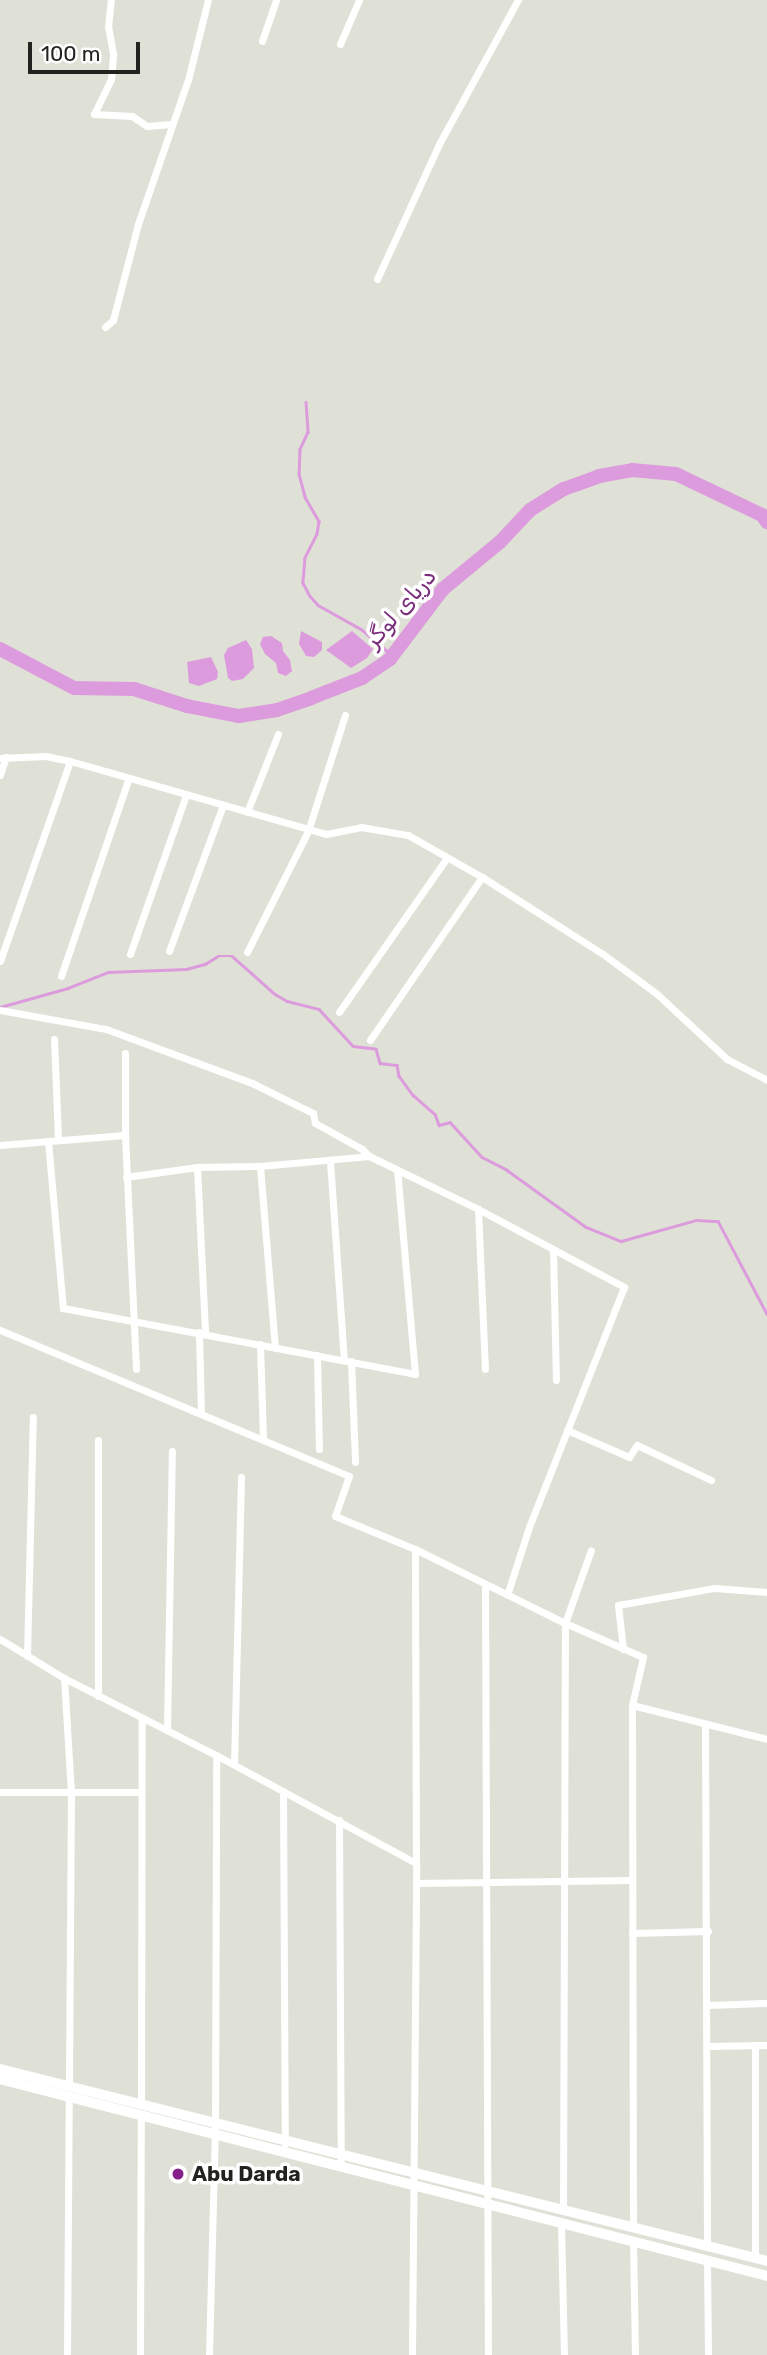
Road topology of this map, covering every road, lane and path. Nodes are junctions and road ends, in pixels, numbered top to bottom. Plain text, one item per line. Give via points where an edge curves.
1 (111, 0) edge
2 (208, 0) edge
3 (276, 0) edge
4 (359, 0) edge
5 (518, 0) edge
6 (262, 41) dead end
7 (340, 44) dead end
8 (171, 124) junction
9 (377, 279) dead end
10 (105, 327) dead end
11 (345, 715) dead end
12 (278, 734) dead end
13 (3, 757) edge
14 (70, 761) junction
15 (0, 775) edge
16 (128, 780) junction
17 (186, 795) junction
18 (223, 805) junction
19 (247, 812) junction
20 (308, 831) junction
21 (446, 859) junction
22 (482, 877) junction
23 (169, 951) dead end
24 (247, 952) dead end
25 (130, 954) dead end
26 (0, 961) edge
27 (61, 976) dead end
28 (0, 1010) edge
29 (339, 1012) dead end
30 (54, 1039) dead end
31 (370, 1040) dead end
32 (125, 1053) dead end
33 (767, 1080) edge
34 (125, 1135) junction
35 (58, 1140) junction
36 (48, 1141) junction
37 (0, 1145) edge
38 (369, 1156) junction
39 (330, 1161) junction
40 (260, 1166) junction
41 (197, 1167) junction
42 (397, 1170) junction
43 (126, 1177) junction
44 (478, 1209) junction
45 (553, 1250) junction
46 (134, 1322) junction
47 (0, 1330) edge
48 (202, 1333) junction
49 (260, 1344) junction
50 (275, 1347) junction
51 (317, 1355) junction
52 (348, 1361) junction
53 (136, 1369) dead end
54 (485, 1369) dead end
55 (556, 1380) dead end
56 (201, 1413) junction
57 (33, 1417) dead end
58 (567, 1430) junction
59 (98, 1440) dead end
60 (263, 1440) junction
61 (319, 1449) dead end
62 (172, 1451) dead end
63 (355, 1462) dead end
64 (241, 1478) dead end
65 (711, 1480) dead end
66 (415, 1549) junction
67 (591, 1550) dead end
68 (485, 1585) junction
69 (767, 1592) edge
70 (507, 1595) junction
71 (565, 1623) junction
72 (0, 1639) edge
73 (623, 1649) junction
74 (27, 1656) junction
75 (64, 1678) junction
76 (98, 1696) junction
77 (632, 1705) junction
78 (142, 1718) junction
79 (705, 1724) junction
80 (167, 1730) junction
81 (767, 1739) edge
82 (216, 1755) junction
83 (234, 1765) junction
84 (283, 1791) junction
85 (0, 1792) edge
86 (71, 1792) junction
87 (140, 1792) junction
88 (339, 1820) junction
89 (416, 1863) junction
90 (564, 1880) junction
91 (632, 1880) junction
92 (486, 1882) junction
93 (416, 1883) junction
94 (708, 1931) junction
95 (632, 1933) junction
96 (767, 2003) edge
97 (709, 2005) junction
98 (755, 2045) junction
99 (767, 2045) edge
100 (709, 2046) junction
101 (0, 2070) edge
102 (0, 2079) edge
103 (69, 2092) junction
104 (141, 2105) junction
105 (141, 2117) junction
106 (215, 2129) junction
107 (285, 2147) junction
108 (341, 2162) junction
109 (412, 2174) junction
110 (411, 2186) junction
111 (488, 2193) junction
112 (488, 2205) junction
113 (563, 2211) junction
114 (561, 2224) junction
115 (633, 2228) junction
116 (633, 2241) junction
117 (708, 2246) junction
118 (755, 2258) junction
119 (707, 2259) junction
120 (767, 2261) edge
121 (767, 2276) edge
122 (67, 2355) edge
123 (140, 2355) edge
124 (209, 2355) edge
125 (412, 2355) edge
126 (488, 2355) edge
127 (564, 2355) edge
128 (635, 2355) edge
129 (708, 2355) edge

1 - 8 street via 111,79 94,114 132,116 147,126
2 - 8 street via 188,80
3 - 6 street
4 - 7 street
5 - 9 street via 439,144
8 - 10 street via 113,320
11 - 20 street
12 - 19 street
13 - 14 street via 46,756
13 - 15 street
14 - 16 street
14 - 26 street
16 - 17 street
16 - 27 street
17 - 18 street
17 - 25 street
18 - 19 street
18 - 23 street
19 - 20 street
20 - 21 street via 385,830 408,835
20 - 24 street
21 - 22 street
21 - 29 street
22 - 31 street
22 - 33 street via 603,954 657,994 727,1059
28 - 38 street via 106,1029 252,1083 313,1114 315,1123
30 - 35 street
32 - 34 street
34 - 35 street
34 - 43 street
35 - 36 street
36 - 37 street
36 - 46 street via 63,1308
38 - 39 street
38 - 42 street
39 - 40 street
39 - 52 street
40 - 41 street
40 - 50 street
41 - 43 street
41 - 48 street
42 - 44 street
42 - 52 street via 415,1374
43 - 46 street
44 - 45 street
44 - 54 street
45 - 55 street
45 - 58 street via 624,1287
46 - 48 street
46 - 53 street
47 - 56 street
48 - 49 street
48 - 56 street
49 - 50 street
49 - 60 street
50 - 51 street
51 - 52 street
51 - 61 street
52 - 63 street
56 - 60 street
57 - 74 street
58 - 65 street via 629,1457 637,1445
58 - 70 street
59 - 76 street
60 - 66 street via 349,1476 335,1516
62 - 80 street
64 - 83 street
66 - 68 street
66 - 89 street
67 - 71 street
68 - 70 street
68 - 92 street
69 - 73 street via 714,1588 618,1605
70 - 71 street
71 - 73 street
71 - 90 street
72 - 74 street
73 - 77 street via 643,1658
74 - 75 street
75 - 76 street
75 - 86 street
76 - 78 street
77 - 79 street
77 - 91 street
78 - 80 street
78 - 87 street
79 - 81 street
79 - 94 street
80 - 82 street
82 - 83 street
82 - 106 street
83 - 84 street
84 - 88 street
84 - 107 street
85 - 86 street
86 - 87 street
86 - 103 street
87 - 104 street
88 - 89 street
88 - 108 street
89 - 93 street
90 - 91 street
90 - 92 street
90 - 113 street
91 - 95 street
92 - 93 street
92 - 111 street
93 - 109 street
94 - 95 street
94 - 97 street
95 - 115 street
96 - 97 street
97 - 100 street
98 - 99 street
98 - 100 street
98 - 118 street
100 - 117 street
101 - 103 street
102 - 103 street
103 - 104 street
103 - 105 street
103 - 122 street
104 - 106 street
105 - 106 street
105 - 123 street
106 - 107 street
106 - 124 street
107 - 108 street
108 - 109 street
108 - 110 street
109 - 110 street
109 - 111 street
110 - 112 street
110 - 125 street
111 - 112 street
111 - 113 street
112 - 114 street
112 - 126 street
113 - 115 street
114 - 116 street
114 - 127 street
115 - 117 street
116 - 119 street
116 - 128 street
117 - 118 street
118 - 120 street
119 - 121 street
119 - 129 street

